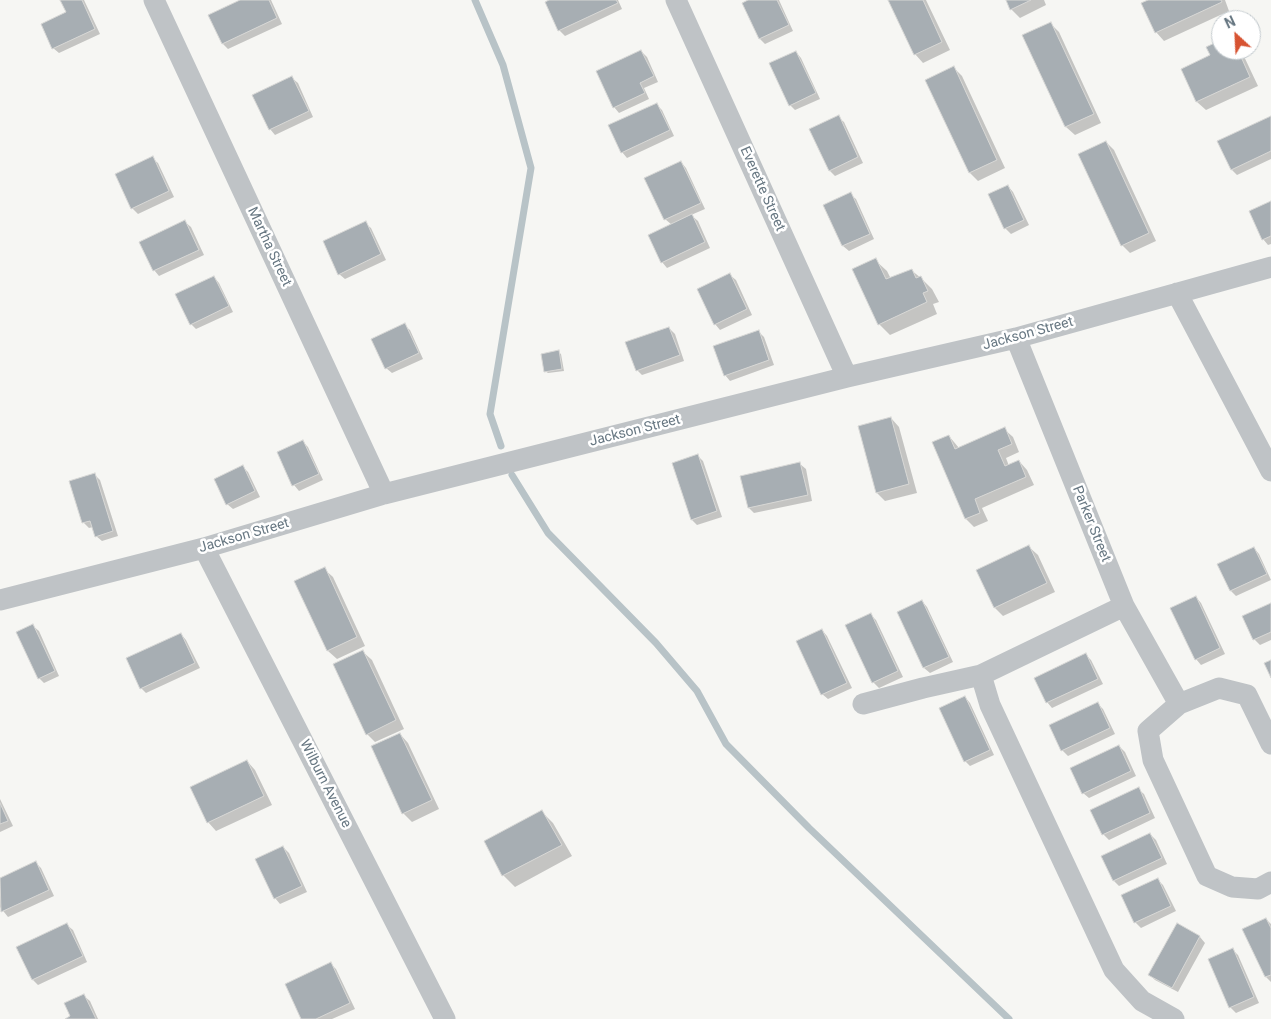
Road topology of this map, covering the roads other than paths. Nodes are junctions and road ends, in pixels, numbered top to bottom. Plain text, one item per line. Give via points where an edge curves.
1 (154, 0) edge
2 (676, 0) edge
3 (1271, 267) edge
4 (1177, 293) junction
5 (1016, 338) junction
6 (847, 377) junction
7 (1271, 471) edge
8 (384, 494) junction
9 (204, 548) junction
10 (0, 600) edge
11 (1124, 606) junction
12 (981, 675) junction
13 (863, 704) dead end
14 (1179, 704) junction
15 (1271, 744) edge
16 (1271, 882) edge
17 (445, 1019) edge
18 (1174, 1019) edge

1 - 8 street, Martha Street
2 - 6 street, Everette Street
3 - 4 street, Jackson Street
4 - 5 street, Jackson Street
4 - 7 street
5 - 6 street, Jackson Street
5 - 11 street, Parker Street
6 - 8 street, Jackson Street
8 - 9 street, Jackson Street
9 - 10 street, Jackson Street
9 - 17 street, Wilburn Avenue
11 - 12 street
11 - 14 street, Parker Street
12 - 13 street
12 - 18 street via 990,705 1114,970 1142,1001
14 - 15 street via 1219,688 1247,695
14 - 16 street via 1148,731 1153,760 1207,876 1232,887 1258,889

